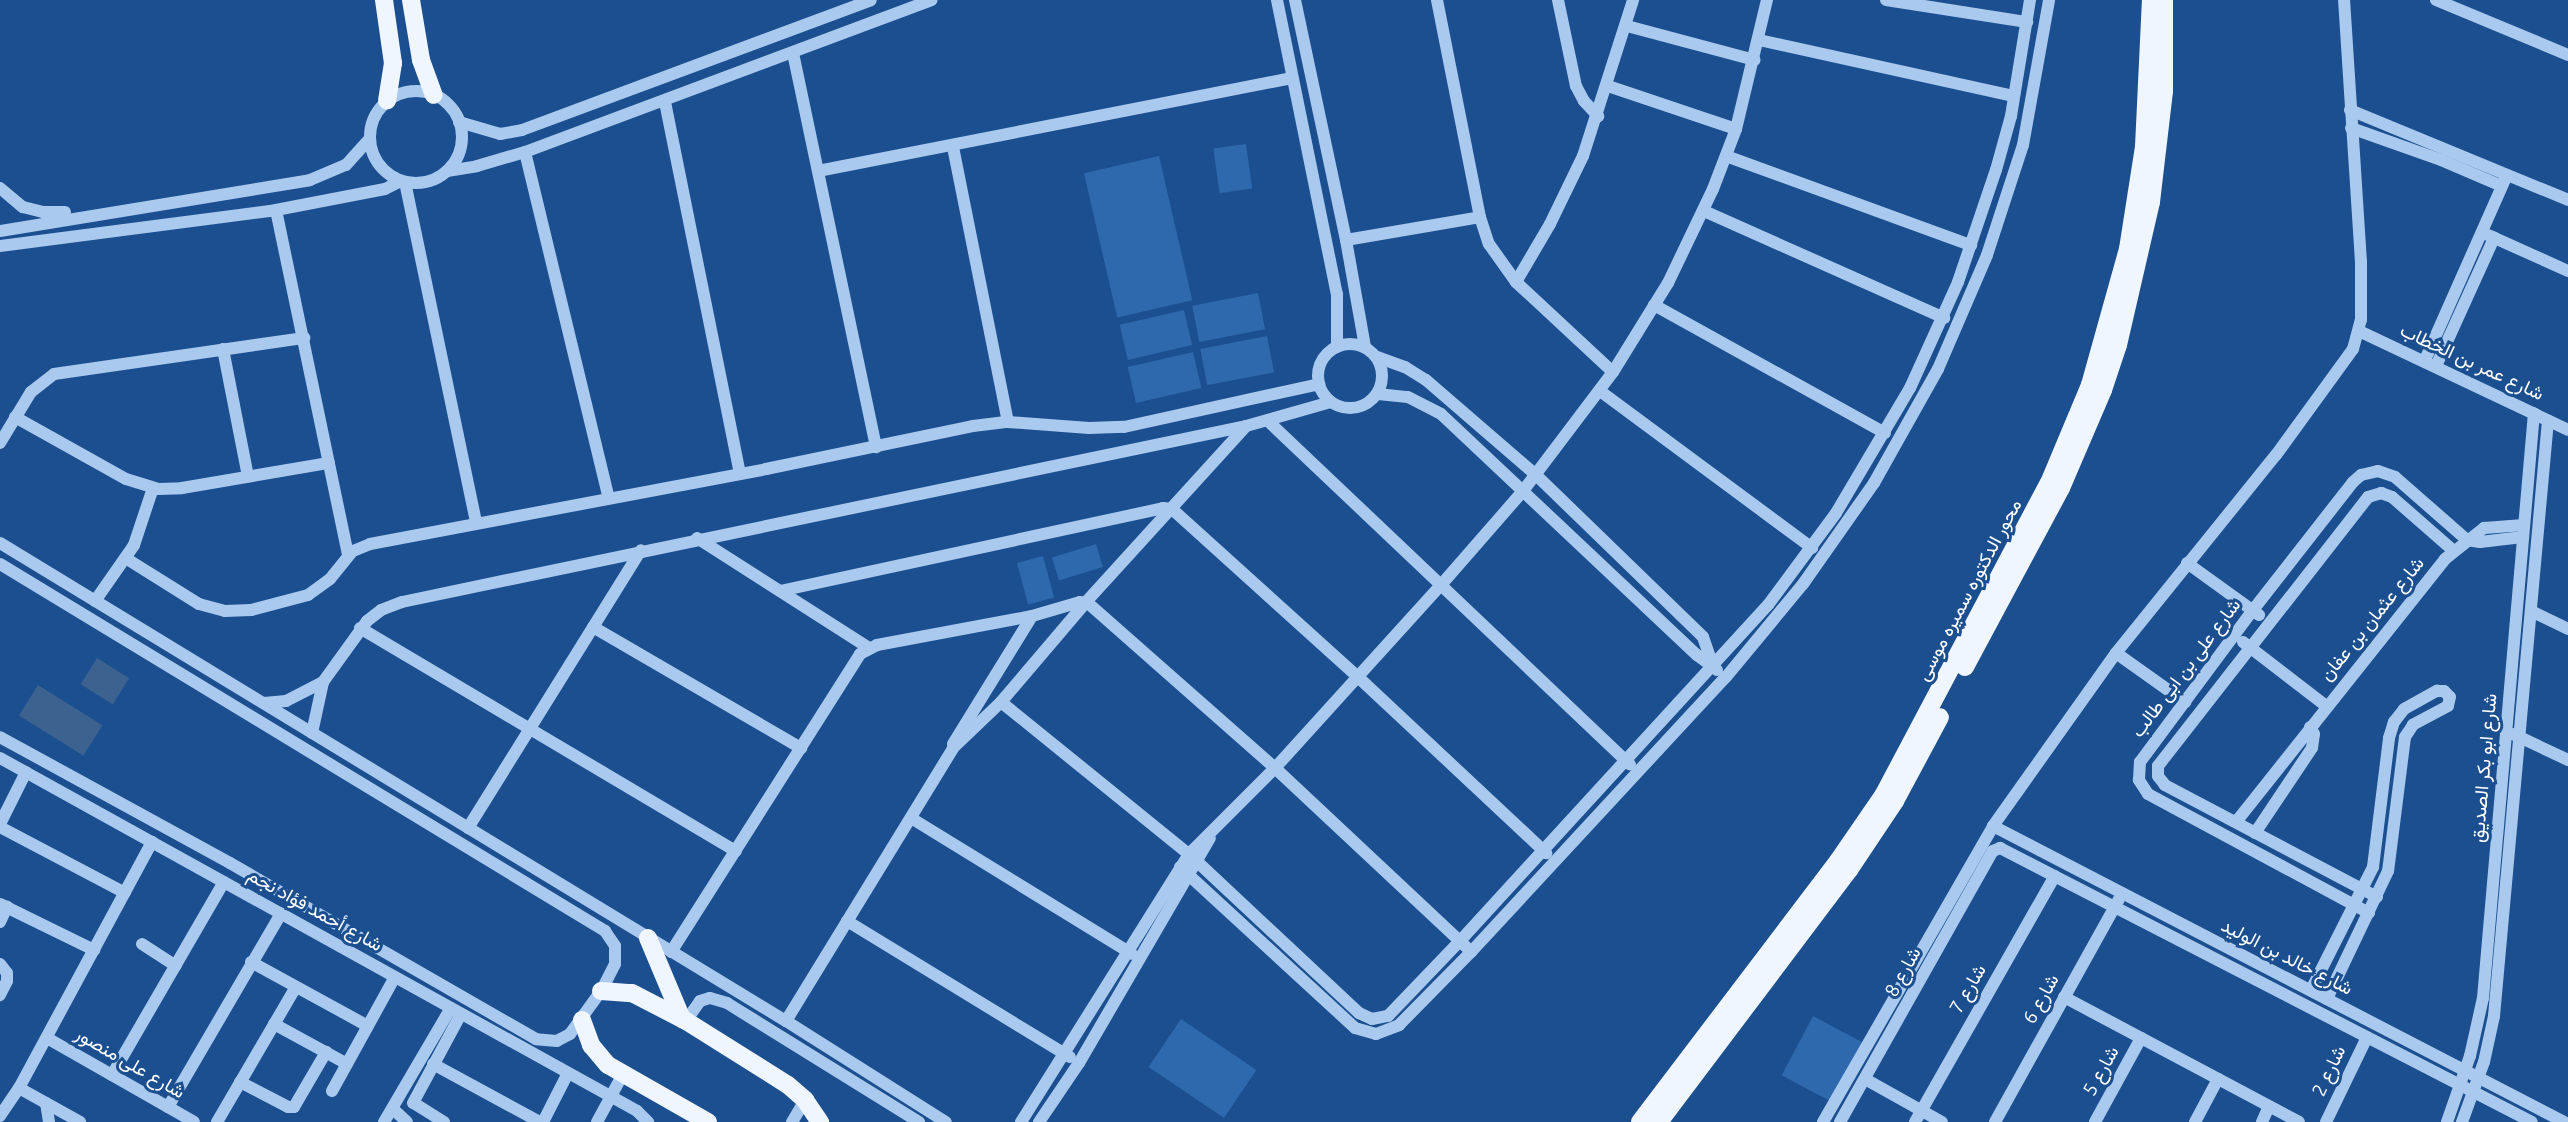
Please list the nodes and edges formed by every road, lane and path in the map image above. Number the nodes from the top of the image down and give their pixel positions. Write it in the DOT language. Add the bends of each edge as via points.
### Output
graph roads {
  1 [pos="384,0"];
  2 [pos="411,0"];
  3 [pos="871,0"];
  4 [pos="932,0"];
  5 [pos="1277,0"];
  6 [pos="1295,0"];
  7 [pos="1437,0"];
  8 [pos="1558,0"];
  9 [pos="1633,0"];
  10 [pos="1767,0"];
  11 [pos="1886,0"];
  12 [pos="2030,0"];
  13 [pos="2049,0"];
  14 [pos="2151,0"];
  15 [pos="2164,0"];
  16 [pos="2343,0"];
  17 [pos="2436,0"];
  18 [pos="2027,22"];
  19 [pos="1627,26"];
  20 [pos="1759,40"];
  21 [pos="793,53"];
  22 [pos="2568,55"];
  23 [pos="1755,60"];
  24 [pos="1292,78"];
  25 [pos="1608,86"];
  26 [pos="434,95"];
  27 [pos="2014,96"];
  28 [pos="387,101"];
  29 [pos="665,102"];
  30 [pos="2350,110"];
  31 [pos="1598,116"];
  32 [pos="459,122"];
  33 [pos="2351,128"];
  34 [pos="1736,129"];
  35 [pos="370,138"];
  36 [pos="953,147"];
  37 [pos="525,152"];
  38 [pos="2444,154"];
  39 [pos="1726,156"];
  40 [pos="1996,170"];
  41 [pos="447,171"];
  42 [pos="818,171"];
  43 [pos="2014,175"];
  44 [pos="2505,180"];
  45 [pos="403,182"];
  46 [pos="0,188"];
  47 [pos="2568,200"];
  48 [pos="275,210"];
  49 [pos="1704,211"];
  50 [pos="44,217"];
  51 [pos="1480,217"];
  52 [pos="0,231"];
  53 [pos="2488,235"];
  54 [pos="48,238"];
  55 [pos="1346,240"];
  56 [pos="1971,245"];
  57 [pos="0,246"];
  58 [pos="2568,271"];
  59 [pos="1516,282"];
  60 [pos="1654,305"];
  61 [pos="1944,318"];
  62 [pos="2359,331"];
  63 [pos="304,338"];
  64 [pos="1337,347"];
  65 [pos="1365,347"];
  66 [pos="223,349"];
  67 [pos="1377,357"];
  68 [pos="2431,363"];
  69 [pos="1613,372"];
  70 [pos="1319,384"];
  71 [pos="1600,391"];
  72 [pos="1378,394"];
  73 [pos="1331,402"];
  74 [pos="2534,413"];
  75 [pos="15,417"];
  76 [pos="2548,420"];
  77 [pos="1268,421"];
  78 [pos="1008,422"];
  79 [pos="1247,426"];
  80 [pos="2568,429"];
  81 [pos="1885,433"];
  82 [pos="0,443"];
  83 [pos="876,447"];
  84 [pos="329,463"];
  85 [pos="740,474"];
  86 [pos="1535,474"];
  87 [pos="248,477"];
  88 [pos="153,488"];
  89 [pos="1523,491"];
  90 [pos="609,498"];
  91 [pos="1172,509"];
  92 [pos="476,523"];
  93 [pos="2524,531"];
  94 [pos="697,538"];
  95 [pos="2467,540"];
  96 [pos="0,543"];
  97 [pos="1812,548"];
  98 [pos="640,550"];
  99 [pos="2454,551"];
  100 [pos="348,556"];
  101 [pos="127,559"];
  102 [pos="0,564"];
  103 [pos="2187,564"];
  104 [pos="1441,586"];
  105 [pos="779,591"];
  106 [pos="95,601"];
  107 [pos="1086,603"];
  108 [pos="1768,605"];
  109 [pos="2253,610"];
  110 [pos="2531,611"];
  111 [pos="1779,614"];
  112 [pos="1032,616"];
  113 [pos="2268,621"];
  114 [pos="593,627"];
  115 [pos="360,628"];
  116 [pos="2568,629"];
  117 [pos="2235,635"];
  118 [pos="2249,646"];
  119 [pos="869,648"];
  120 [pos="2116,653"];
  121 [pos="1713,666"];
  122 [pos="209,670"];
  123 [pos="1358,677"];
  124 [pos="1726,677"];
  125 [pos="323,682"];
  126 [pos="199,684"];
  127 [pos="247,693"];
  128 [pos="1001,702"];
  129 [pos="2185,702"];
  130 [pos="2416,702"];
  131 [pos="264,703"];
  132 [pos="2326,706"];
  133 [pos="238,708"];
  134 [pos="2423,718"];
  135 [pos="2310,727"];
  136 [pos="529,730"];
  137 [pos="2506,731"];
  138 [pos="312,733"];
  139 [pos="0,737"];
  140 [pos="2521,737"];
  141 [pos="801,748"];
  142 [pos="953,748"];
  143 [pos="0,758"];
  144 [pos="1626,761"];
  145 [pos="2568,761"];
  146 [pos="1275,768"];
  147 [pos="26,772"];
  148 [pos="1637,772"];
  149 [pos="911,818"];
  150 [pos="2236,822"];
  151 [pos="0,825"];
  152 [pos="1993,826"];
  153 [pos="468,828"];
  154 [pos="2255,833"];
  155 [pos="2270,840"];
  156 [pos="152,842"];
  157 [pos="2005,849"];
  158 [pos="1542,850"];
  159 [pos="736,851"];
  160 [pos="2262,855"];
  161 [pos="1193,858"];
  162 [pos="1554,861"];
  163 [pos="1185,871"];
  164 [pos="2056,876"];
  165 [pos="224,882"];
  166 [pos="2363,889"];
  167 [pos="125,893"];
  168 [pos="2122,894"];
  169 [pos="2377,897"];
  170 [pos="2355,905"];
  171 [pos="4,906"];
  172 [pos="2115,906"];
  173 [pos="281,914"];
  174 [pos="2369,914"];
  175 [pos="847,921"];
  176 [pos="0,922"];
  177 [pos="648,938"];
  178 [pos="1460,941"];
  179 [pos="142,944"];
  180 [pos="94,950"];
  181 [pos="671,952"];
  182 [pos="1471,952"];
  183 [pos="1133,955"];
  184 [pos="251,962"];
  185 [pos="0,964"];
  186 [pos="176,966"];
  187 [pos="395,977"];
  188 [pos="296,987"];
  189 [pos="2311,990"];
  190 [pos="601,991"];
  191 [pos="0,995"];
  192 [pos="2064,997"];
  193 [pos="2327,999"];
  194 [pos="456,1011"];
  195 [pos="582,1020"];
  196 [pos="684,1020"];
  197 [pos="786,1021"];
  198 [pos="274,1024"];
  199 [pos="368,1026"];
  200 [pos="2367,1037"];
  201 [pos="47,1038"];
  202 [pos="2141,1038"];
  203 [pos="326,1052"];
  204 [pos="1065,1054"];
  205 [pos="1079,1063"];
  206 [pos="347,1064"];
  207 [pos="433,1064"];
  208 [pos="2466,1070"];
  209 [pos="568,1073"];
  210 [pos="623,1074"];
  211 [pos="112,1075"];
  212 [pos="2479,1077"];
  213 [pos="1865,1079"];
  214 [pos="2218,1079"];
  215 [pos="240,1082"];
  216 [pos="2461,1086"];
  217 [pos="19,1088"];
  218 [pos="332,1091"];
  219 [pos="2473,1092"];
  220 [pos="611,1097"];
  221 [pos="805,1100"];
  222 [pos="46,1103"];
  223 [pos="2269,1106"];
  224 [pos="168,1107"];
  225 [pos="393,1109"];
  226 [pos="2,1114"];
  227 [pos="1918,1116"];
  228 [pos="49,1122"];
  229 [pos="80,1122"];
  230 [pos="194,1122"];
  231 [pos="217,1122"];
  232 [pos="384,1122"];
  233 [pos="407,1122"];
  234 [pos="444,1122"];
  235 [pos="542,1122"];
  236 [pos="597,1122"];
  237 [pos="648,1122"];
  238 [pos="708,1122"];
  239 [pos="792,1122"];
  240 [pos="820,1122"];
  241 [pos="919,1122"];
  242 [pos="946,1122"];
  243 [pos="1021,1122"];
  244 [pos="1038,1122"];
  245 [pos="1640,1122"];
  246 [pos="1659,1122"];
  247 [pos="1823,1122"];
  248 [pos="1840,1122"];
  249 [pos="1942,1122"];
  250 [pos="1995,1122"];
  251 [pos="2095,1122"];
  252 [pos="2194,1122"];
  253 [pos="2262,1122"];
  254 [pos="2300,1122"];
  255 [pos="2326,1122"];
  256 [pos="2447,1122"];
  257 [pos="2462,1122"];
  258 [pos="2532,1122"];
  259 [pos="2564,1122"];
  1 -- 28 [label="main road" via="393,63"];
  2 -- 26 [label="main road" via="421,60"];
  3 -- 32 [label="street" via="522,130 500,134"];
  4 -- 21 [label="street"];
  5 -- 24 [label="street"];
  6 -- 55 [label="street"];
  7 -- 51 [label="street"];
  8 -- 31 [label="street" via="1576,86"];
  9 -- 19 [label="street"];
  10 -- 20 [label="street"];
  11 -- 18 [label="street"];
  12 -- 18 [label="street"];
  13 -- 43 [label="street" via="2039,70"];
  14 -- 245 [label="main road, محور الدكتوره سميره موسى" via="2144,147 2128,249 2090,385 2049,482 1884,794"];
  15 -- 246 [label="main road, محور الدكتوره سميره موسى" via="2164,91 2144,241 2118,345 2084,438 1895,801 1849,870"];
  16 -- 30 [label="street"];
  17 -- 22 [label="street"];
  18 -- 27 [label="street"];
  19 -- 23 [label="street"];
  19 -- 25 [label="street"];
  20 -- 23 [label="street"];
  20 -- 27 [label="street"];
  21 -- 29 [label="street"];
  21 -- 42 [label="street"];
  23 -- 34 [label="street"];
  24 -- 36 [label="street"];
  24 -- 64 [label="street" via="1337,294"];
  25 -- 31 [label="street"];
  25 -- 34 [label="street"];
  26 -- 28 [label="street" via="410,92"];
  26 -- 32 [label="street"];
  27 -- 40 [label="street"];
  28 -- 35 [label="street" via="377,111"];
  29 -- 37 [label="street"];
  29 -- 85 [label="street"];
  30 -- 33 [label="street"];
  30 -- 38 [label="street"];
  31 -- 59 [label="street" via="1574,177"];
  32 -- 41 [label="street" via="460,148"];
  33 -- 38 [label="street"];
  33 -- 62 [label="street" via="2361,262"];
  34 -- 39 [label="street"];
  35 -- 45 [label="street" via="376,160 391,177"];
  35 -- 50 [label="street" via="355,159 321,177 83,215"];
  36 -- 42 [label="street"];
  36 -- 78 [label="street"];
  37 -- 41 [label="street"];
  37 -- 90 [label="street"];
  38 -- 44 [label="street"];
  39 -- 49 [label="street"];
  39 -- 56 [label="street"];
  40 -- 43 [label="street"];
  40 -- 56 [label="street"];
  41 -- 45 [label="street" via="427,182"];
  42 -- 83 [label="street"];
  43 -- 111 [label="street" via="1972,293 1920,405 1854,512"];
  44 -- 47 [label="street"];
  44 -- 53 [label="street"];
  45 -- 48 [label="street"];
  45 -- 92 [label="street"];
  46 -- 50 [label="street" via="13,201"];
  48 -- 54 [label="street"];
  48 -- 63 [label="street"];
  49 -- 60 [label="street"];
  49 -- 61 [label="street"];
  50 -- 52 [label="street"];
  50 -- 54 [label="street"];
  51 -- 55 [label="street"];
  51 -- 59 [label="street" via="1494,254"];
  53 -- 58 [label="street"];
  53 -- 68 [label="street"];
  54 -- 57 [label="street"];
  55 -- 65 [label="street"];
  56 -- 61 [label="street"];
  59 -- 69 [label="street"];
  60 -- 69 [label="street"];
  60 -- 81 [label="street"];
  61 -- 81 [label="street"];
  62 -- 68 [label="street, شارع عمر بن الخطاب"];
  62 -- 103 [label="street" via="2336,374"];
  63 -- 66 [label="street"];
  63 -- 84 [label="street"];
  64 -- 65 [label="street"];
  64 -- 70 [label="street" via="1321,363"];
  65 -- 67 [label="street"];
  66 -- 75 [label="street" via="54,374 37,385"];
  66 -- 87 [label="street"];
  67 -- 72 [label="street" via="1382,371"];
  67 -- 86 [label="street" via="1426,380"];
  68 -- 74 [label="street, شارع عمر بن الخطاب"];
  69 -- 71 [label="street"];
  70 -- 73 [label="street"];
  70 -- 78 [label="street" via="1124,426"];
  71 -- 86 [label="street"];
  71 -- 97 [label="street"];
  72 -- 73 [label="street" via="1360,407 1345,408"];
  72 -- 89 [label="street" via="1408,397 1431,407"];
  73 -- 77 [label="street"];
  74 -- 76 [label="street, شارع عمر بن الخطاب"];
  74 -- 93 [label="street, شارع ابو بكر الصديق"];
  75 -- 82 [label="street"];
  75 -- 88 [label="street" via="125,479"];
  76 -- 80 [label="street, شارع عمر بن الخطاب"];
  76 -- 110 [label="street, شارع ابو بكر الصديق"];
  77 -- 79 [label="street"];
  77 -- 104 [label="street"];
  78 -- 83 [label="street"];
  79 -- 91 [label="street"];
  79 -- 94 [label="street"];
  81 -- 97 [label="street"];
  83 -- 85 [label="street"];
  84 -- 87 [label="street"];
  84 -- 100 [label="street"];
  85 -- 90 [label="street"];
  86 -- 89 [label="street"];
  86 -- 121 [label="street" via="1703,637"];
  87 -- 88 [label="street"];
  88 -- 101 [label="street"];
  89 -- 104 [label="street"];
  89 -- 121 [label="street"];
  90 -- 92 [label="street"];
  91 -- 105 [label="street"];
  91 -- 107 [label="street"];
  91 -- 123 [label="street"];
  92 -- 100 [label="street" via="364,545"];
  93 -- 95 [label="street, شارع عثمان بن عفان" via="2486,527"];
  93 -- 137 [label="street, شارع ابو بكر الصديق"];
  94 -- 98 [label="street"];
  94 -- 105 [label="street"];
  95 -- 99 [label="street, شارع عثمان بن عفان"];
  95 -- 109 [label="street, شارع على بن ابى طالب" via="2406,484 2386,473 2369,472 2353,482"];
  96 -- 106 [label="street"];
  97 -- 108 [label="street"];
  98 -- 114 [label="street"];
  98 -- 115 [label="street" via="402,602 381,610"];
  99 -- 113 [label="street, شارع على بن ابى طالب" via="2392,497 2372,495"];
  99 -- 132 [label="street, شارع عثمان بن عفان"];
  100 -- 101 [label="street" via="330,579 308,595 233,612 199,604"];
  101 -- 106 [label="street"];
  102 -- 126 [label="street, شارع أحمد فؤاد نجم"];
  103 -- 109 [label="street"];
  103 -- 120 [label="street"];
  104 -- 123 [label="street"];
  104 -- 144 [label="street"];
  105 -- 119 [label="street"];
  106 -- 122 [label="street"];
  107 -- 112 [label="street"];
  107 -- 128 [label="street"];
  107 -- 146 [label="street"];
  108 -- 111 [label="street"];
  108 -- 121 [label="street"];
  109 -- 113 [label="street"];
  109 -- 117 [label="street, شارع على بن ابى طالب"];
  110 -- 116 [label="street"];
  110 -- 140 [label="street, شارع ابو بكر الصديق"];
  111 -- 124 [label="street"];
  112 -- 119 [label="street"];
  112 -- 142 [label="street"];
  113 -- 118 [label="street, شارع على بن ابى طالب"];
  114 -- 136 [label="street"];
  114 -- 141 [label="street"];
  115 -- 125 [label="street"];
  115 -- 136 [label="street"];
  117 -- 118 [label="street"];
  117 -- 129 [label="street, شارع على بن ابى طالب"];
  118 -- 132 [label="street"];
  118 -- 150 [label="street, شارع على بن ابى طالب" via="2157,771 2165,785"];
  119 -- 141 [label="street" via="856,659"];
  120 -- 129 [label="street"];
  120 -- 152 [label="street"];
  121 -- 124 [label="street"];
  121 -- 144 [label="street"];
  122 -- 126 [label="street" via="207,679"];
  122 -- 127 [label="street"];
  123 -- 146 [label="street"];
  123 -- 158 [label="street"];
  124 -- 148 [label="street"];
  125 -- 131 [label="street" via="286,701"];
  125 -- 138 [label="street"];
  126 -- 133 [label="street, شارع أحمد فؤاد نجم"];
  127 -- 131 [label="street"];
  127 -- 133 [label="street" via="239,698"];
  128 -- 142 [label="street"];
  128 -- 161 [label="street"];
  129 -- 160 [label="street, شارع على بن ابى طالب" via="2140,762 2142,788"];
  130 -- 134 [label="street"];
  130 -- 134 [label="street" via="2440,690 2449,695 2448,706"];
  130 -- 166 [label="street" via="2404,709 2391,730 2376,852"];
  131 -- 138 [label="street"];
  132 -- 135 [label="street, شارع عثمان بن عفان"];
  133 -- 190 [label="street, شارع أحمد فؤاد نجم" via="605,931 617,958"];
  134 -- 169 [label="street" via="2404,742 2391,856"];
  135 -- 150 [label="street, شارع عثمان بن عفان"];
  135 -- 154 [label="street, شارع عثمان بن عفان" via="2312,748"];
  136 -- 153 [label="street"];
  136 -- 159 [label="street"];
  137 -- 140 [label="street"];
  137 -- 208 [label="street, شارع ابو بكر الصديق" via="2483,998"];
  138 -- 153 [label="street"];
  139 -- 195 [label="street, شارع أحمد فؤاد نجم" via="536,1039 564,1038"];
  140 -- 145 [label="street"];
  140 -- 212 [label="street, شارع ابو بكر الصديق" via="2494,1016"];
  141 -- 159 [label="street"];
  142 -- 149 [label="street"];
  143 -- 147 [label="street, شارع أحمد فؤاد نجم"];
  144 -- 148 [label="street"];
  144 -- 158 [label="street"];
  146 -- 161 [label="street"];
  146 -- 178 [label="street"];
  147 -- 151 [label="street"];
  147 -- 156 [label="street, شارع أحمد فؤاد نجم"];
  148 -- 162 [label="street"];
  149 -- 175 [label="street"];
  149 -- 183 [label="street"];
  150 -- 154 [label="street, شارع على بن ابى طالب"];
  151 -- 167 [label="street"];
  152 -- 168 [label="street, شارع خالد بن الوليد"];
  152 -- 247 [label="street"];
  153 -- 177 [label="street"];
  154 -- 155 [label="street, شارع على بن ابى طالب"];
  155 -- 160 [label="street"];
  155 -- 166 [label="street, شارع على بن ابى طالب"];
  156 -- 165 [label="street, شارع أحمد فؤاد نجم"];
  156 -- 167 [label="street"];
  157 -- 164 [label="street, شارع خالد بن الوليد"];
  157 -- 213 [label="street, شارع 8" via="1993,851"];
  158 -- 162 [label="street"];
  158 -- 178 [label="street"];
  159 -- 181 [label="street"];
  160 -- 170 [label="street, شارع على بن ابى طالب"];
  161 -- 163 [label="street"];
  161 -- 178 [label="street" via="1367,1018 1392,1013"];
  162 -- 182 [label="street"];
  163 -- 182 [label="street" via="1350,1024 1368,1033 1388,1032 1399,1025"];
  163 -- 183 [label="street"];
  164 -- 172 [label="street, شارع خالد بن الوليد"];
  164 -- 227 [label="street, شارع 7"];
  165 -- 173 [label="street, شارع أحمد فؤاد نجم"];
  165 -- 186 [label="street"];
  166 -- 169 [label="street, شارع على بن ابى طالب"];
  166 -- 170 [label="street"];
  167 -- 180 [label="street"];
  168 -- 172 [label="street, شارع 6"];
  168 -- 189 [label="street, شارع خالد بن الوليد"];
  169 -- 174 [label="street"];
  170 -- 174 [label="street, شارع على بن ابى طالب"];
  170 -- 189 [label="street"];
  171 -- 176 [label="street"];
  171 -- 180 [label="street"];
  172 -- 192 [label="street, شارع 6"];
  172 -- 200 [label="street, شارع خالد بن الوليد"];
  173 -- 184 [label="street"];
  173 -- 187 [label="street, شارع أحمد فؤاد نجم"];
  174 -- 193 [label="street"];
  175 -- 197 [label="street"];
  175 -- 204 [label="street"];
  177 -- 181 [label="street"];
  177 -- 196 [label="main road"];
  178 -- 182 [label="street"];
  179 -- 186 [label="street"];
  180 -- 201 [label="street"];
  181 -- 197 [label="street"];
  183 -- 204 [label="street"];
  183 -- 205 [label="street"];
  184 -- 188 [label="street"];
  184 -- 224 [label="street"];
  185 -- 191 [label="street" via="7,981"];
  186 -- 211 [label="street"];
  187 -- 194 [label="street, شارع أحمد فؤاد نجم"];
  187 -- 199 [label="street"];
  188 -- 198 [label="street"];
  188 -- 199 [label="street"];
  189 -- 193 [label="street, شارع خالد بن الوليد"];
  190 -- 195 [label="street, شارع أحمد فؤاد نجم"];
  190 -- 196 [label="main road" via="632,993"];
  192 -- 202 [label="street"];
  192 -- 250 [label="street, شارع 6"];
  193 -- 208 [label="street, شارع خالد بن الوليد"];
  194 -- 207 [label="street"];
  194 -- 209 [label="street, شارع أحمد فؤاد نجم"];
  194 -- 225 [label="street"];
  195 -- 210 [label="main road" via="596,1052"];
  196 -- 221 [label="main road"];
  196 -- 241 [label="street" via="700,1001 710,998 727,1003"];
  197 -- 242 [label="street"];
  198 -- 203 [label="street"];
  198 -- 215 [label="street"];
  199 -- 206 [label="street"];
  200 -- 216 [label="street, شارع خالد بن الوليد"];
  200 -- 255 [label="street, شارع 2"];
  201 -- 211 [label="street, شارع على منصور"];
  201 -- 217 [label="street"];
  202 -- 214 [label="street"];
  202 -- 251 [label="street, شارع 5"];
  203 -- 206 [label="street"];
  203 -- 215 [label="street" via="294,1107"];
  204 -- 205 [label="street"];
  204 -- 243 [label="street"];
  205 -- 244 [label="street"];
  206 -- 218 [label="street"];
  207 -- 234 [label="street" via="413,1103"];
  207 -- 235 [label="street"];
  208 -- 212 [label="street, شارع خالد بن الوليد"];
  208 -- 216 [label="street, شارع ابو بكر الصديق"];
  209 -- 220 [label="street, شارع أحمد فؤاد نجم"];
  209 -- 235 [label="street"];
  210 -- 220 [label="street"];
  210 -- 238 [label="main road"];
  211 -- 224 [label="street, شارع على منصور"];
  212 -- 219 [label="street, شارع ابو بكر الصديق"];
  212 -- 259 [label="street, شارع خالد بن الوليد"];
  213 -- 227 [label="street"];
  213 -- 248 [label="street, شارع 8"];
  214 -- 223 [label="street"];
  214 -- 252 [label="street"];
  215 -- 231 [label="street"];
  216 -- 219 [label="street, شارع خالد بن الوليد"];
  216 -- 256 [label="street, شارع ابو بكر الصديق"];
  217 -- 222 [label="street"];
  217 -- 226 [label="street"];
  219 -- 257 [label="street, شارع ابو بكر الصديق"];
  219 -- 258 [label="street, شارع خالد بن الوليد"];
  220 -- 236 [label="street"];
  220 -- 237 [label="street, شارع أحمد فؤاد نجم"];
  221 -- 239 [label="street"];
  221 -- 240 [label="main road"];
  222 -- 228 [label="street"];
  222 -- 229 [label="street"];
  223 -- 253 [label="street"];
  223 -- 254 [label="street"];
  224 -- 230 [label="street, شارع على منصور"];
  225 -- 232 [label="street"];
  225 -- 233 [label="street"];
  227 -- 249 [label="street"];
}
